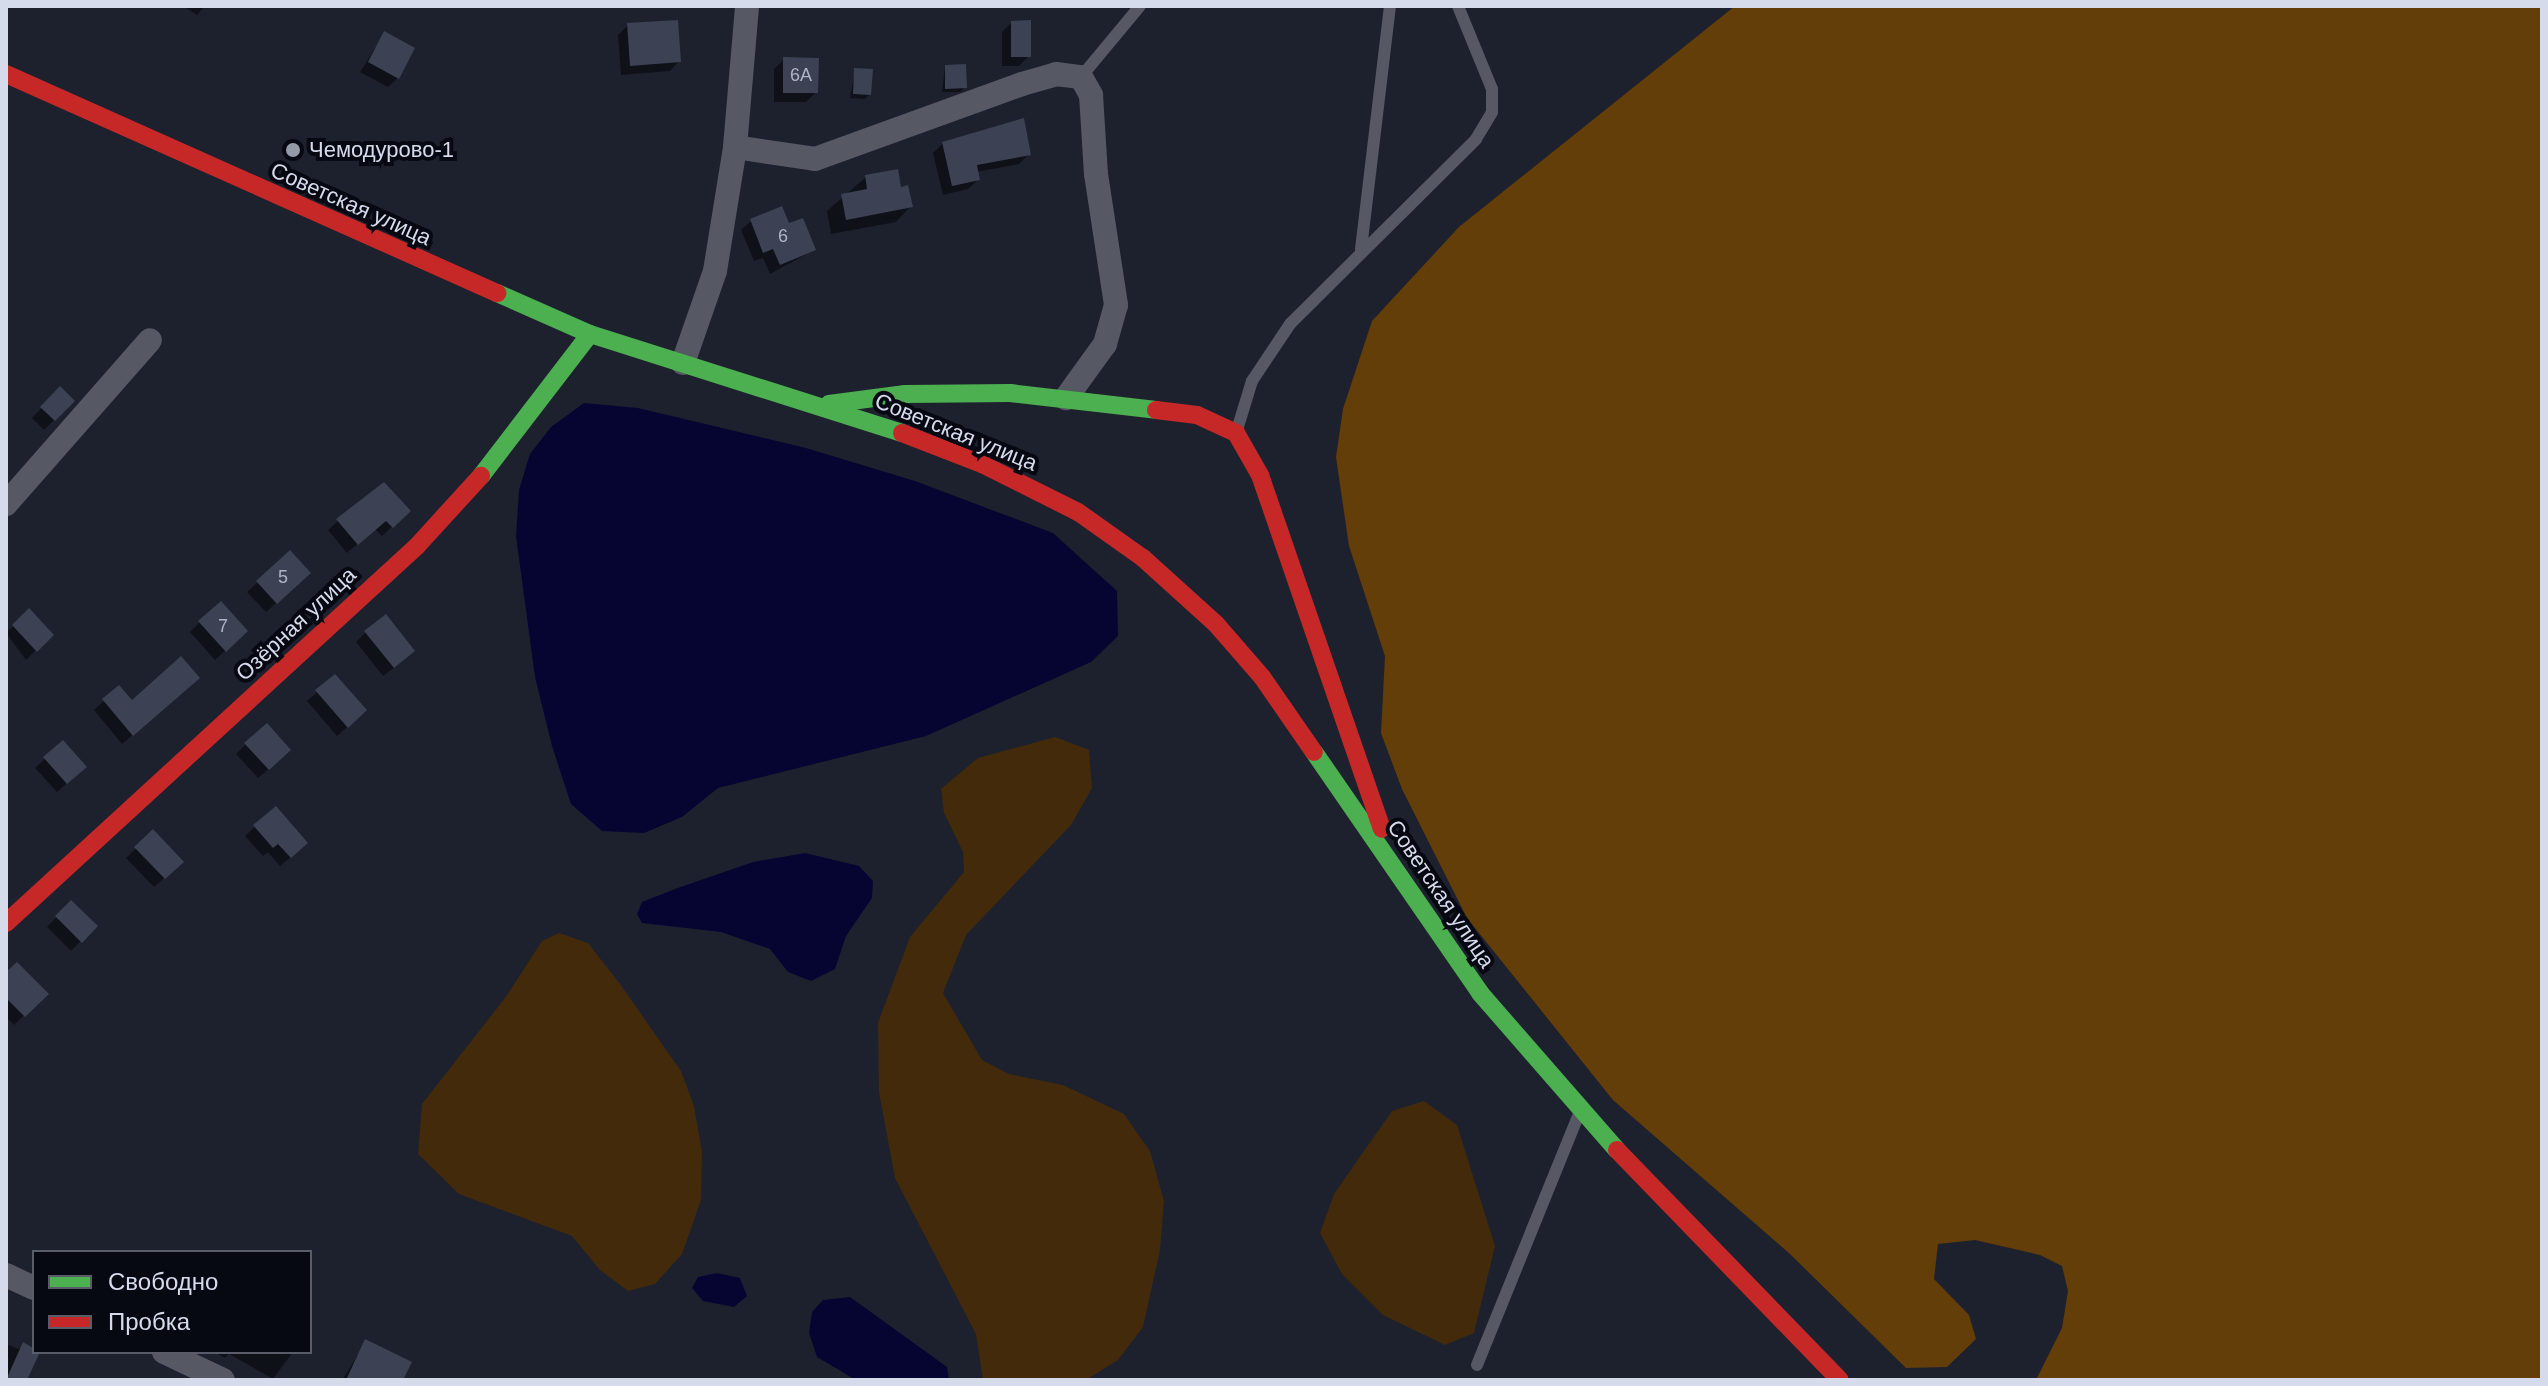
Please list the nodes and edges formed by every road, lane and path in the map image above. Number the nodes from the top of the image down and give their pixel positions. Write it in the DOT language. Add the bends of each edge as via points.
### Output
graph roads {
  1 [pos="747,6"];
  2 [pos="1140,6"];
  3 [pos="1390,6"];
  4 [pos="1458,6"];
  5 [pos="6,74"];
  6 [pos="1081,77"];
  7 [pos="735,147"];
  8 [pos="1361,250"];
  9 [pos="590,334"];
  10 [pos="150,340"];
  11 [pos="683,363"];
  12 [pos="1066,398"];
  13 [pos="817,405"];
  14 [pos="1236,433"];
  15 [pos="6,504"];
  16 [pos="1398,875"];
  17 [pos="6,923"];
  18 [pos="1580,1112"];
  19 [pos="6,1275"];
  20 [pos="32,1287"];
  21 [pos="168,1354"];
  22 [pos="1477,1365"];
  23 [pos="223,1380"];
  24 [pos="1840,1380"];
  1 -- 7 [label="street"];
  2 -- 6 [label="lane"];
  3 -- 8 [label="lane"];
  4 -- 8 [label="lane" via="1492,89 1492,112 1476,139"];
  5 -- 9 [label="street, Советская улица"];
  6 -- 7 [label="street" via="1056,74 1022,84 815,159"];
  6 -- 12 [label="street" via="1091,95 1096,174 1116,305 1105,344"];
  7 -- 11 [label="street" via="715,271"];
  8 -- 14 [label="lane" via="1290,324 1252,381"];
  9 -- 11 [label="street, Советская улица"];
  9 -- 17 [label="street, Озёрная улица" via="466,496 417,546"];
  10 -- 15 [label="street"];
  11 -- 13 [label="street, Советская улица"];
  12 -- 13 [label="street" via="905,394"];
  12 -- 14 [label="street" via="1197,415"];
  13 -- 16 [label="street, Советская улица" via="982,464 1078,512 1143,558 1216,624 1262,677"];
  14 -- 16 [label="street" via="1260,475"];
  16 -- 18 [label="street, Советская улица" via="1480,993"];
  18 -- 22 [label="lane"];
  18 -- 24 [label="street, Советская улица"];
  19 -- 20 [label="street"];
  21 -- 23 [label="street"];
}
